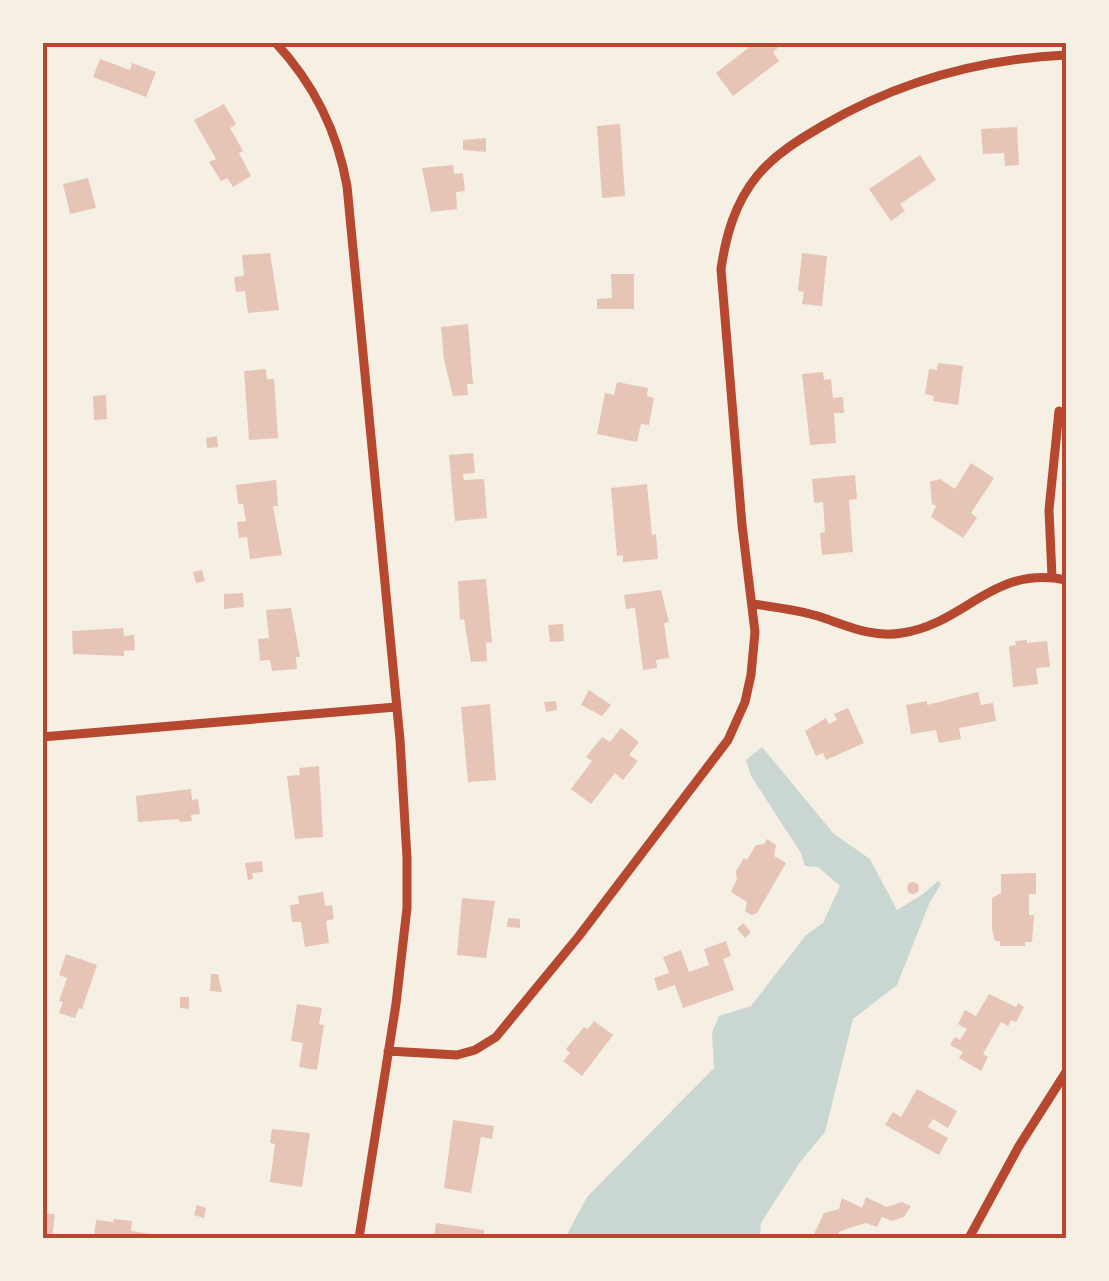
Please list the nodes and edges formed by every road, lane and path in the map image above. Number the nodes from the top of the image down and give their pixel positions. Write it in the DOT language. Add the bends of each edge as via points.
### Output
graph roads {
  1 [pos="274,42"];
  2 [pos="1066,55"];
  3 [pos="1059,411"];
  4 [pos="1052,577"];
  5 [pos="1066,580"];
  6 [pos="752,604"];
  7 [pos="396,707"];
  8 [pos="42,737"];
  9 [pos="388,1051"];
  10 [pos="1066,1072"];
  11 [pos="360,1238"];
  12 [pos="969,1238"];
  1 -- 7 [label="street" via="317,97 340,150 357,265"];
  2 -- 6 [label="street" via="974,65 852,108 771,162 738,204 725,245 722,308"];
  3 -- 4 [label="street"];
  4 -- 5 [label="street"];
  4 -- 6 [label="street" via="1005,583 935,624 899,634 854,630"];
  6 -- 9 [label="street" via="751,675 728,740 512,1020 496,1037 457,1055"];
  7 -- 8 [label="street"];
  7 -- 9 [label="street" via="407,908"];
  9 -- 11 [label="street"];
  10 -- 12 [label="street"];
}
